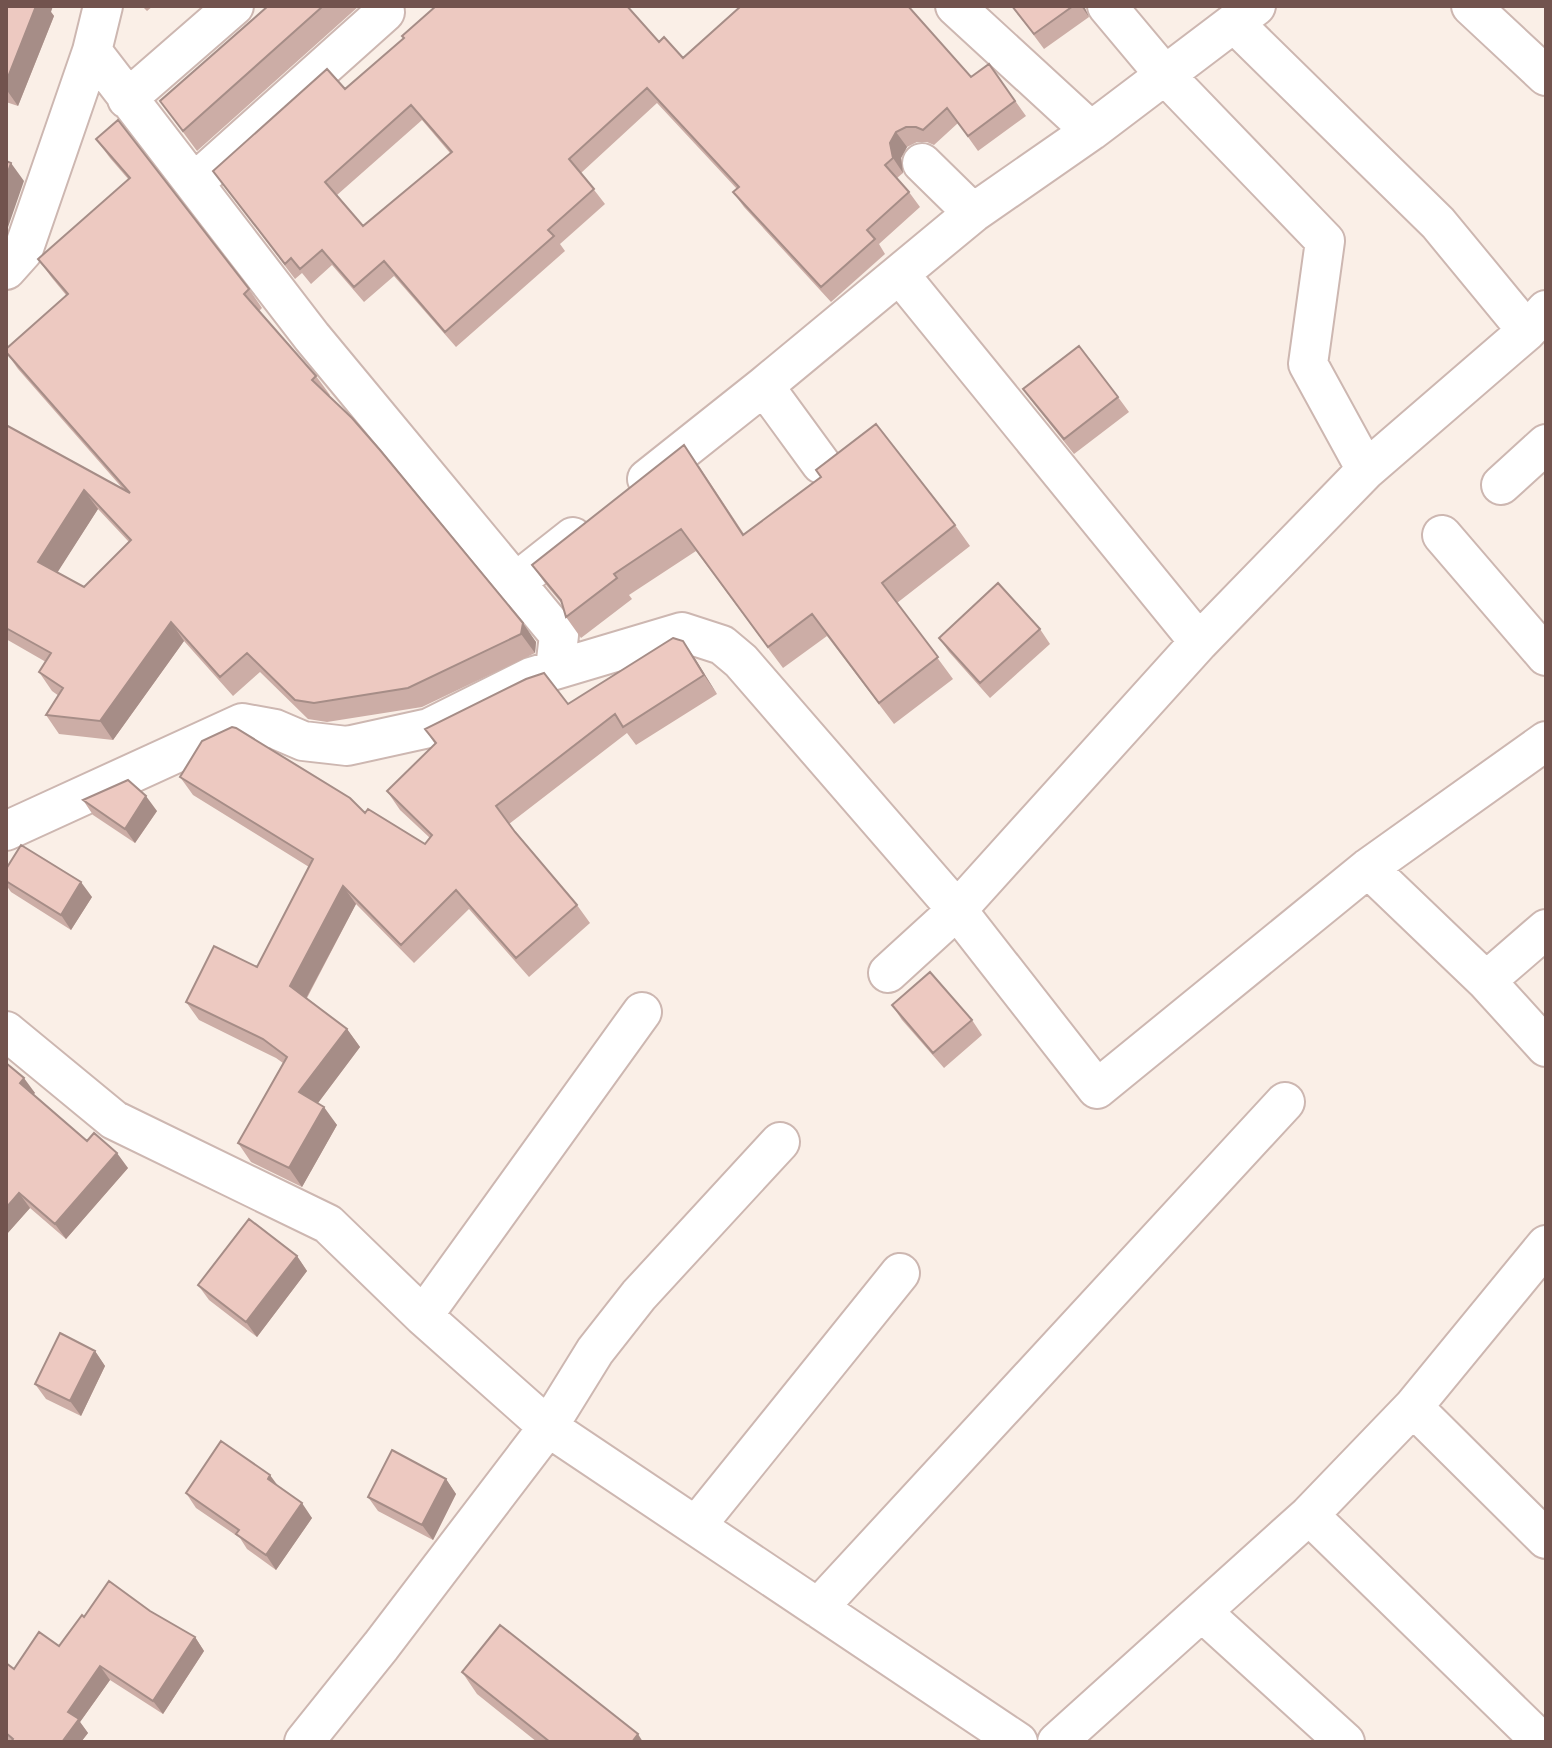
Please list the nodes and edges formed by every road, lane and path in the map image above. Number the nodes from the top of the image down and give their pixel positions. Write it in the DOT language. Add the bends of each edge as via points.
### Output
graph roads {
  1 [pos="103,6"];
  2 [pos="234,6"];
  3 [pos="955,6"];
  4 [pos="1107,6"];
  5 [pos="1471,6"];
  6 [pos="385,12"];
  7 [pos="1246,15"];
  8 [pos="92,51"];
  9 [pos="1164,74"];
  10 [pos="1546,76"];
  11 [pos="127,99"];
  12 [pos="1091,131"];
  13 [pos="922,163"];
  14 [pos="194,183"];
  15 [pos="973,213"];
  16 [pos="6,269"];
  17 [pos="900,275"];
  18 [pos="1536,320"];
  19 [pos="764,386"];
  20 [pos="1546,444"];
  21 [pos="821,464"];
  22 [pos="1366,470"];
  23 [pos="1501,485"];
  24 [pos="1442,535"];
  25 [pos="516,582"];
  26 [pos="1199,642"];
  27 [pos="1546,656"];
  28 [pos="555,669"];
  29 [pos="1546,741"];
  30 [pos="6,831"];
  31 [pos="1368,868"];
  32 [pos="957,910"];
  33 [pos="1546,929"];
  34 [pos="888,973"];
  35 [pos="1486,981"];
  36 [pos="642,1012"];
  37 [pos="6,1031"];
  38 [pos="1546,1047"];
  39 [pos="1285,1102"];
  40 [pos="780,1142"];
  41 [pos="1546,1245"];
  42 [pos="900,1273"];
  43 [pos="423,1316"];
  44 [pos="1413,1407"];
  45 [pos="548,1427"];
  46 [pos="1309,1515"];
  47 [pos="696,1526"];
  48 [pos="1546,1539"];
  49 [pos="818,1608"];
  50 [pos="1202,1612"];
  51 [pos="304,1742"];
  52 [pos="1018,1742"];
  53 [pos="1057,1742"];
  54 [pos="1345,1742"];
  55 [pos="1542,1742"];
  1 -- 8 [label="street"];
  2 -- 11 [label="street"];
  3 -- 12 [label="street"];
  4 -- 9 [label="street"];
  5 -- 10 [label="street"];
  6 -- 14 [label="street"];
  7 -- 9 [label="street"];
  7 -- 18 [label="street" via="1438,223"];
  8 -- 11 [label="street"];
  8 -- 16 [label="street" via="23,251"];
  9 -- 12 [label="street"];
  9 -- 22 [label="street" via="1325,241 1308,364"];
  11 -- 14 [label="street"];
  12 -- 15 [label="street"];
  13 -- 15 [label="street"];
  14 -- 25 [label="street" via="312,337"];
  15 -- 17 [label="street"];
  17 -- 19 [label="street"];
  17 -- 26 [label="street"];
  18 -- 22 [label="street"];
  19 -- 21 [label="street"];
  19 -- 25 [label="street"];
  20 -- 23 [label="street"];
  22 -- 26 [label="street"];
  24 -- 27 [label="street"];
  25 -- 28 [label="street" via="559,635"];
  26 -- 32 [label="street"];
  28 -- 30 [label="street" via="429,728 347,746 303,741 242,723"];
  28 -- 32 [label="street" via="682,632 722,645"];
  29 -- 31 [label="street"];
  31 -- 32 [label="street" via="1097,1089"];
  31 -- 35 [label="street"];
  32 -- 34 [label="street"];
  33 -- 35 [label="street"];
  35 -- 38 [label="street"];
  36 -- 43 [label="street"];
  37 -- 43 [label="street" via="114,1120 328,1224"];
  39 -- 49 [label="street"];
  40 -- 45 [label="street" via="639,1295 595,1351"];
  41 -- 44 [label="street"];
  42 -- 47 [label="street"];
  43 -- 45 [label="street"];
  44 -- 46 [label="street"];
  44 -- 48 [label="street"];
  45 -- 47 [label="street"];
  45 -- 51 [label="street"];
  46 -- 50 [label="street"];
  46 -- 55 [label="street"];
  47 -- 49 [label="street"];
  49 -- 52 [label="street"];
  50 -- 53 [label="street"];
  50 -- 54 [label="street"];
}
